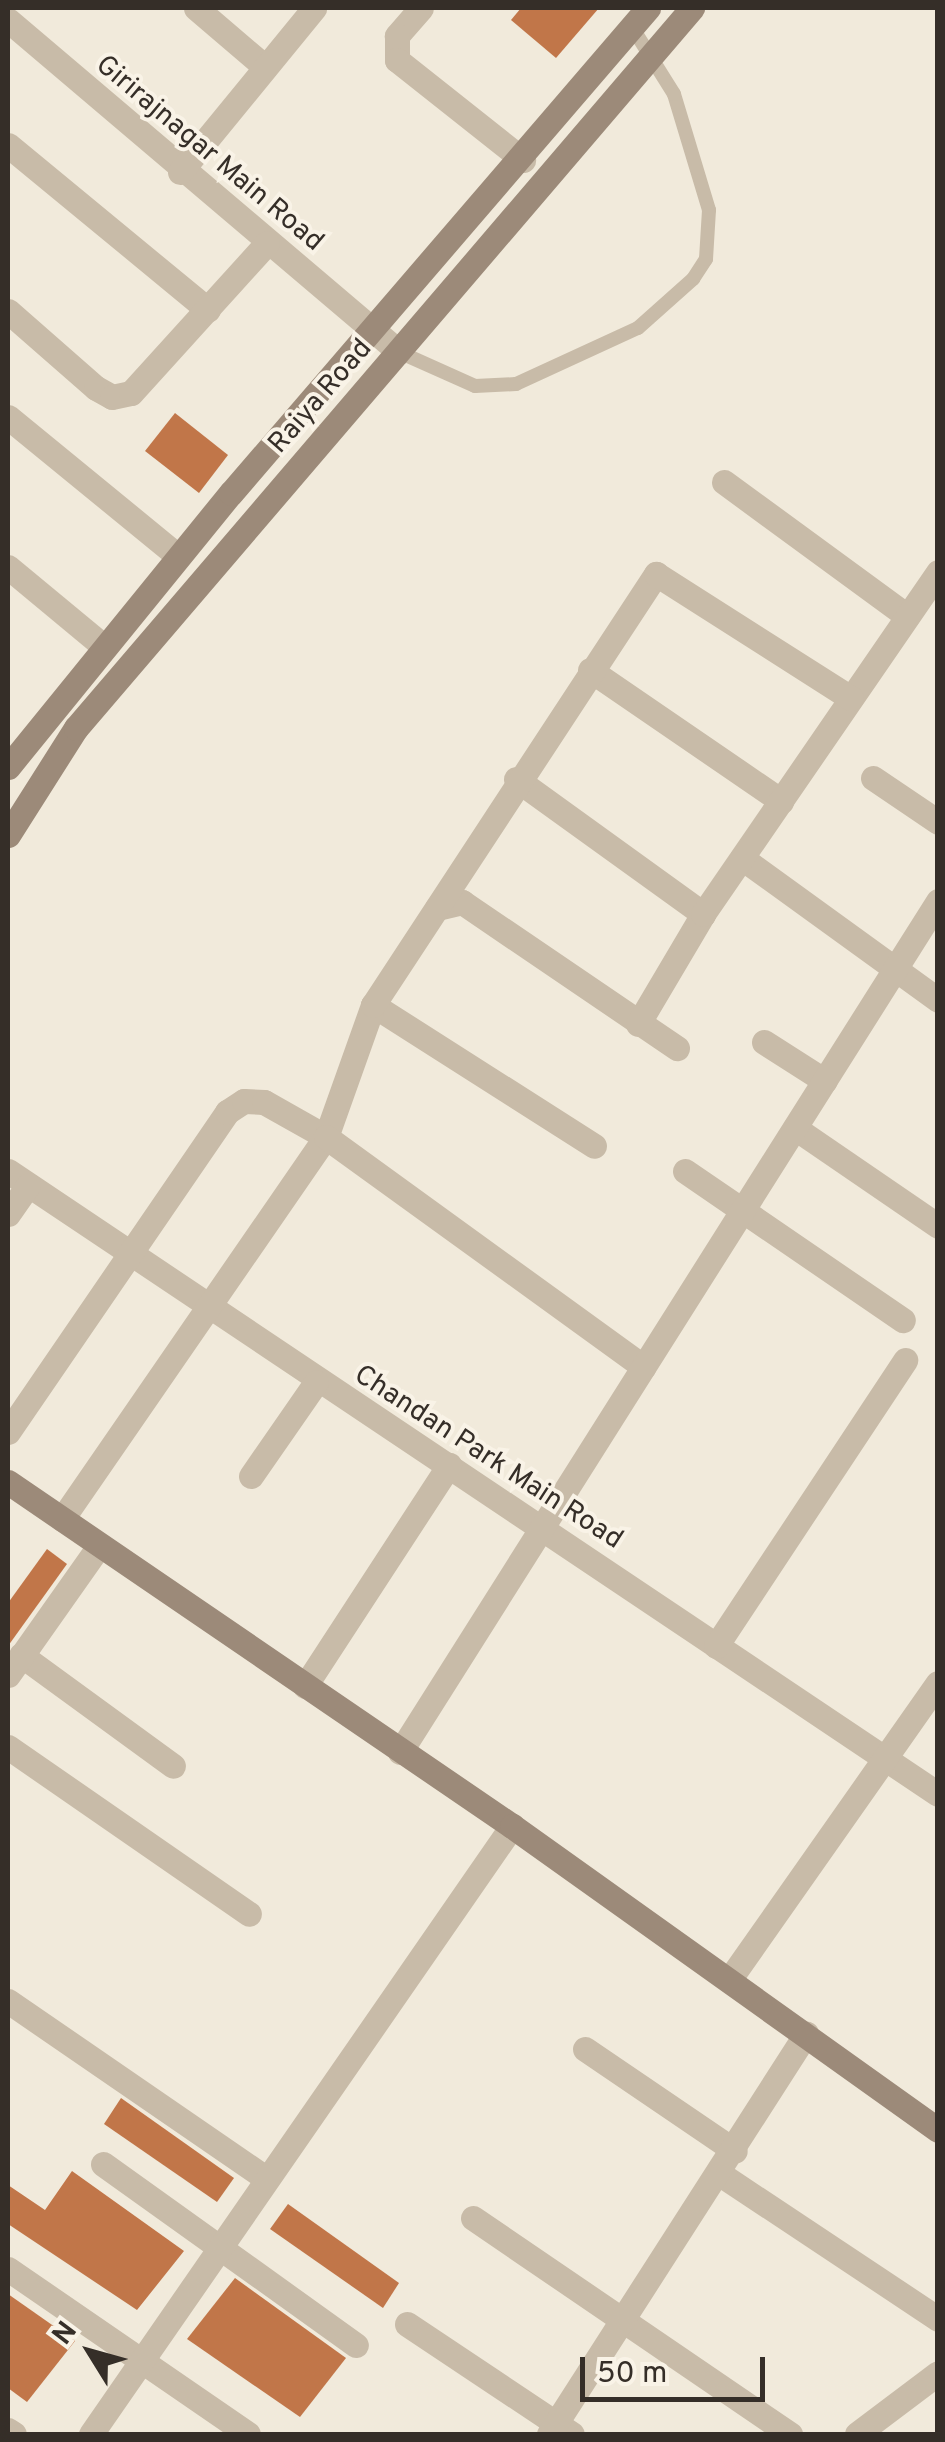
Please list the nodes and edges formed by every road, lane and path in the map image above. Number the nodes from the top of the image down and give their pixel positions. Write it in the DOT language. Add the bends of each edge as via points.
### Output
graph roads {
  1 [pos="196,8"];
  2 [pos="314,8"];
  3 [pos="420,8"];
  4 [pos="692,8"];
  5 [pos="640,17"];
  6 [pos="8,20"];
  7 [pos="651,56"];
  8 [pos="265,67"];
  9 [pos="8,145"];
  10 [pos="523,160"];
  11 [pos="180,172"];
  12 [pos="266,244"];
  13 [pos="208,310"];
  14 [pos="8,311"];
  15 [pos="372,332"];
  16 [pos="399,352"];
  17 [pos="8,416"];
  18 [pos="724,482"];
  19 [pos="178,556"];
  20 [pos="8,567"];
  21 [pos="938,572"];
  22 [pos="907,616"];
  23 [pos="103,646"];
  24 [pos="590,670"];
  25 [pos="851,698"];
  26 [pos="8,767"];
  27 [pos="873,778"];
  28 [pos="516,779"];
  29 [pos="780,802"];
  30 [pos="938,822"];
  31 [pos="8,835"];
  32 [pos="742,858"];
  33 [pos="938,900"];
  34 [pos="437,908"];
  35 [pos="704,914"];
  36 [pos="892,972"];
  37 [pos="938,1000"];
  38 [pos="373,1005"];
  39 [pos="638,1024"];
  40 [pos="764,1042"];
  41 [pos="677,1048"];
  42 [pos="825,1081"];
  43 [pos="795,1128"];
  44 [pos="326,1138"];
  45 [pos="594,1146"];
  46 [pos="685,1170"];
  47 [pos="18,1178"];
  48 [pos="744,1210"];
  49 [pos="8,1214"];
  50 [pos="938,1226"];
  51 [pos="128,1251"];
  52 [pos="212,1308"];
  53 [pos="904,1320"];
  54 [pos="904,1360"];
  55 [pos="644,1367"];
  56 [pos="316,1382"];
  57 [pos="8,1432"];
  58 [pos="449,1465"];
  59 [pos="252,1476"];
  60 [pos="89,1481"];
  61 [pos="8,1482"];
  62 [pos="62,1518"];
  63 [pos="547,1527"];
  64 [pos="94,1542"];
  65 [pos="716,1646"];
  66 [pos="14,1665"];
  67 [pos="56,1681"];
  68 [pos="938,1684"];
  69 [pos="8,1685"];
  70 [pos="306,1686"];
  71 [pos="8,1747"];
  72 [pos="400,1752"];
  73 [pos="886,1758"];
  74 [pos="173,1766"];
  75 [pos="938,1794"];
  76 [pos="512,1826"];
  77 [pos="249,1914"];
  78 [pos="729,1980"];
  79 [pos="8,2001"];
  80 [pos="806,2033"];
  81 [pos="585,2049"];
  82 [pos="938,2130"];
  83 [pos="734,2151"];
  84 [pos="103,2164"];
  85 [pos="720,2174"];
  86 [pos="266,2178"];
  87 [pos="473,2218"];
  88 [pos="218,2246"];
  89 [pos="8,2269"];
  90 [pos="938,2319"];
  91 [pos="625,2320"];
  92 [pos="407,2324"];
  93 [pos="356,2345"];
  94 [pos="140,2361"];
  95 [pos="938,2372"];
  96 [pos="890,2424"];
  97 [pos="8,2430"];
  98 [pos="559,2431"];
  99 [pos="14,2434"];
  100 [pos="91,2434"];
  101 [pos="248,2434"];
  102 [pos="790,2434"];
  103 [pos="857,2434"];
  1 -- 8 [label="street"];
  2 -- 8 [label="street"];
  3 -- 10 [label="street" via="396,36 396,60"];
  4 -- 7 [label="street, Raiya Road"];
  5 -- 7 [label="lane"];
  5 -- 10 [label="street, Raiya Road"];
  6 -- 11 [label="street, Girirajnagar Main Road"];
  7 -- 16 [label="street, Raiya Road"];
  7 -- 16 [label="lane" via="674,94 709,210 706,258 693,280 638,328 516,384 475,386"];
  8 -- 11 [label="street"];
  9 -- 13 [label="street"];
  10 -- 15 [label="street, Raiya Road"];
  11 -- 12 [label="street, Girirajnagar Main Road"];
  12 -- 13 [label="street"];
  12 -- 15 [label="street, Girirajnagar Main Road"];
  13 -- 14 [label="street" via="147,380 112,397"];
  15 -- 16 [label="street, Girirajnagar Main Road"];
  15 -- 19 [label="street, Raiya Road"];
  16 -- 31 [label="street, Raiya Road" via="76,728"];
  17 -- 19 [label="street"];
  18 -- 22 [label="street"];
  19 -- 23 [label="street, Raiya Road"];
  20 -- 23 [label="street"];
  21 -- 22 [label="street"];
  22 -- 25 [label="street"];
  23 -- 26 [label="street, Raiya Road"];
  24 -- 25 [label="street" via="656,574"];
  24 -- 28 [label="street"];
  24 -- 29 [label="street"];
  25 -- 29 [label="street"];
  27 -- 30 [label="street"];
  28 -- 34 [label="street"];
  28 -- 35 [label="street"];
  29 -- 32 [label="street"];
  32 -- 35 [label="street"];
  32 -- 36 [label="street"];
  33 -- 36 [label="street"];
  34 -- 38 [label="street"];
  34 -- 39 [label="street" via="462,902"];
  35 -- 39 [label="street"];
  36 -- 37 [label="street"];
  36 -- 42 [label="street"];
  38 -- 44 [label="street"];
  38 -- 45 [label="street"];
  39 -- 41 [label="street"];
  40 -- 42 [label="street"];
  42 -- 43 [label="street"];
  43 -- 48 [label="street"];
  43 -- 50 [label="street"];
  44 -- 51 [label="street" via="264,1102 244,1101 227,1112"];
  44 -- 52 [label="street"];
  44 -- 55 [label="street"];
  46 -- 48 [label="street"];
  47 -- 49 [label="street"];
  47 -- 51 [label="street, Chandan Park Main Road"];
  48 -- 53 [label="street"];
  48 -- 55 [label="street"];
  51 -- 52 [label="street, Chandan Park Main Road"];
  51 -- 57 [label="street"];
  52 -- 56 [label="street, Chandan Park Main Road"];
  52 -- 60 [label="street"];
  54 -- 65 [label="street"];
  55 -- 63 [label="street"];
  56 -- 58 [label="street, Chandan Park Main Road"];
  56 -- 59 [label="street"];
  58 -- 63 [label="street, Chandan Park Main Road"];
  58 -- 70 [label="street"];
  60 -- 62 [label="street"];
  60 -- 64 [label="street"];
  61 -- 62 [label="street"];
  62 -- 64 [label="street"];
  63 -- 65 [label="street, Chandan Park Main Road"];
  63 -- 72 [label="street"];
  64 -- 66 [label="street"];
  64 -- 70 [label="street"];
  65 -- 73 [label="street, Chandan Park Main Road"];
  66 -- 67 [label="street"];
  67 -- 69 [label="street"];
  67 -- 74 [label="street"];
  68 -- 73 [label="street"];
  70 -- 72 [label="street"];
  71 -- 77 [label="street"];
  72 -- 76 [label="street"];
  73 -- 75 [label="street, Chandan Park Main Road"];
  73 -- 78 [label="street"];
  76 -- 78 [label="street"];
  76 -- 86 [label="street"];
  78 -- 80 [label="street"];
  79 -- 86 [label="street"];
  80 -- 82 [label="street"];
  80 -- 83 [label="street"];
  81 -- 83 [label="street"];
  83 -- 85 [label="street"];
  84 -- 88 [label="street"];
  85 -- 90 [label="street"];
  85 -- 91 [label="street"];
  86 -- 88 [label="street"];
  87 -- 91 [label="street"];
  88 -- 93 [label="street"];
  88 -- 94 [label="street"];
  89 -- 94 [label="street"];
  91 -- 98 [label="street"];
  91 -- 102 [label="street"];
  92 -- 98 [label="street"];
  94 -- 100 [label="street"];
  94 -- 101 [label="street"];
  95 -- 96 [label="street"];
  96 -- 103 [label="street"];
  97 -- 99 [label="street"];
}
